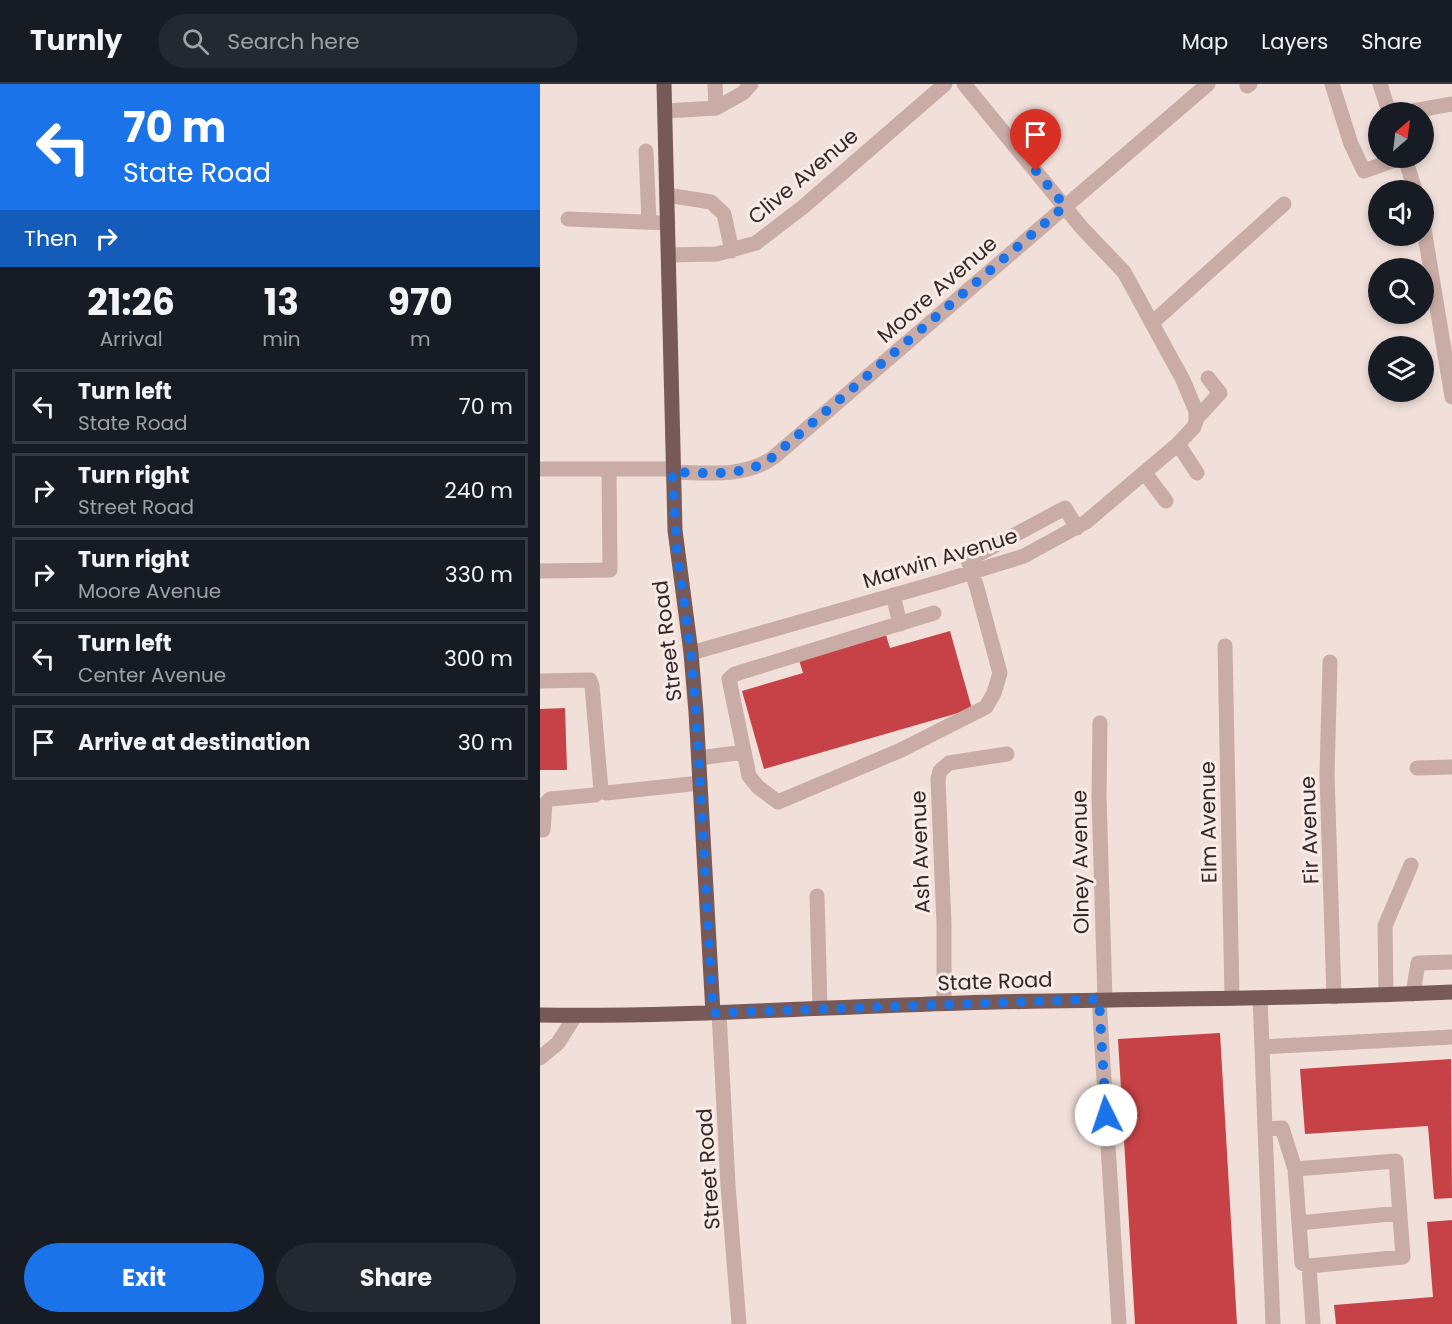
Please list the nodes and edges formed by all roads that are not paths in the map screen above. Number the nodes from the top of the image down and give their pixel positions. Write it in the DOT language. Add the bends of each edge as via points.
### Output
graph roads {
  1 [pos="664,84"];
  2 [pos="715,84"];
  3 [pos="751,84"];
  4 [pos="945,84"];
  5 [pos="964,84"];
  6 [pos="1208,84"];
  7 [pos="1332,84"];
  8 [pos="1380,84"];
  9 [pos="1386,102"];
  10 [pos="1452,104"];
  11 [pos="1434,107"];
  12 [pos="716,108"];
  13 [pos="665,111"];
  14 [pos="646,151"];
  15 [pos="1372,168"];
  16 [pos="667,195"];
  17 [pos="1284,204"];
  18 [pos="1065,206"];
  19 [pos="568,219"];
  20 [pos="649,222"];
  21 [pos="668,223"];
  22 [pos="1427,246"];
  23 [pos="732,251"];
  24 [pos="669,255"];
  25 [pos="1152,323"];
  26 [pos="1208,378"];
  27 [pos="1452,397"];
  28 [pos="1196,419"];
  29 [pos="1178,444"];
  30 [pos="540,469"];
  31 [pos="609,469"];
  32 [pos="672,470"];
  33 [pos="1145,472"];
  34 [pos="1197,473"];
  35 [pos="1166,501"];
  36 [pos="1077,528"];
  37 [pos="540,571"];
  38 [pos="973,571"];
  39 [pos="893,595"];
  40 [pos="934,613"];
  41 [pos="900,624"];
  42 [pos="1225,646"];
  43 [pos="691,653"];
  44 [pos="1330,662"];
  45 [pos="540,681"];
  46 [pos="1100,723"];
  47 [pos="744,752"];
  48 [pos="1007,754"];
  49 [pos="699,758"];
  50 [pos="1452,767"];
  51 [pos="1417,768"];
  52 [pos="700,783"];
  53 [pos="601,790"];
  54 [pos="543,830"];
  55 [pos="1411,865"];
  56 [pos="817,896"];
  57 [pos="1452,962"];
  58 [pos="1452,992"];
  59 [pos="1413,994"];
  60 [pos="1386,995"];
  61 [pos="1232,997"];
  62 [pos="1334,997"];
  63 [pos="1260,998"];
  64 [pos="1102,999"];
  65 [pos="944,1003"];
  66 [pos="820,1008"];
  67 [pos="716,1012"];
  68 [pos="540,1015"];
  69 [pos="575,1016"];
  70 [pos="1452,1037"];
  71 [pos="1262,1047"];
  72 [pos="540,1058"];
  73 [pos="1265,1129"];
  74 [pos="1295,1169"];
  75 [pos="1400,1213"];
  76 [pos="1299,1223"];
  77 [pos="1309,1266"];
  78 [pos="739,1324"];
  79 [pos="1119,1324"];
  80 [pos="1273,1324"];
  81 [pos="1313,1324"];
  1 -- 13 [label="main road, Street Road"];
  2 -- 12 [label="street"];
  3 -- 12 [label="street"];
  4 -- 23 [label="street, Clive Avenue" via="780,226 756,243"];
  5 -- 18 [label="street"];
  6 -- 18 [label="street, Moore Avenue"];
  7 -- 15 [label="street" via="1351,144 1364,171"];
  8 -- 9 [label="street"];
  10 -- 11 [label="street"];
  12 -- 13 [label="street"];
  13 -- 16 [label="main road, Street Road"];
  14 -- 20 [label="street"];
  16 -- 21 [label="main road, Street Road"];
  16 -- 23 [label="street" via="711,202 724,214"];
  17 -- 25 [label="street"];
  18 -- 25 [label="street" via="1124,273"];
  18 -- 32 [label="street, Moore Avenue" via="768,461 739,472"];
  19 -- 20 [label="street"];
  20 -- 21 [label="street"];
  21 -- 24 [label="main road, Street Road"];
  22 -- 27 [label="street"];
  23 -- 24 [label="street, Clive Avenue"];
  24 -- 32 [label="main road, Street Road"];
  25 -- 28 [label="street" via="1183,380"];
  26 -- 28 [label="street, Marwin Avenue" via="1220,393"];
  28 -- 29 [label="street, Marwin Avenue"];
  29 -- 33 [label="street, Marwin Avenue"];
  29 -- 34 [label="street"];
  30 -- 31 [label="street, Moore Avenue"];
  31 -- 32 [label="street, Moore Avenue"];
  31 -- 37 [label="street" via="610,570"];
  32 -- 43 [label="main road, Street Road" via="677,552"];
  33 -- 35 [label="street"];
  33 -- 36 [label="street, Marwin Avenue"];
  36 -- 38 [label="street, Marwin Avenue" via="1024,556"];
  36 -- 38 [label="street" via="1065,508 968,560"];
  38 -- 39 [label="street, Marwin Avenue"];
  38 -- 47 [label="street" via="1000,673 986,707 899,751 778,802 749,776"];
  39 -- 41 [label="street"];
  39 -- 43 [label="street, Marwin Avenue"];
  40 -- 41 [label="street"];
  41 -- 47 [label="street" via="735,674 729,679"];
  42 -- 61 [label="street, Elm Avenue"];
  43 -- 49 [label="main road, Street Road"];
  44 -- 62 [label="street, Fir Avenue" via="1327,775"];
  45 -- 53 [label="street" via="590,680"];
  46 -- 64 [label="street, Olney Avenue"];
  47 -- 49 [label="street"];
  48 -- 65 [label="street, Ash Avenue" via="949,763 940,771"];
  49 -- 52 [label="main road, Street Road"];
  50 -- 51 [label="street"];
  52 -- 53 [label="street" via="612,794"];
  52 -- 67 [label="main road, Street Road"];
  53 -- 54 [label="street" via="595,795 550,799 545,804"];
  55 -- 60 [label="street" via="1385,926"];
  56 -- 66 [label="street"];
  57 -- 59 [label="street" via="1418,963"];
  58 -- 59 [label="main road, State Road"];
  59 -- 60 [label="main road, State Road"];
  60 -- 62 [label="main road, State Road"];
  61 -- 63 [label="main road, State Road"];
  61 -- 64 [label="main road, State Road"];
  62 -- 63 [label="main road, State Road"];
  63 -- 71 [label="street"];
  64 -- 65 [label="main road, State Road"];
  64 -- 79 [label="street, Olney Avenue"];
  65 -- 66 [label="main road, State Road"];
  66 -- 67 [label="main road, State Road"];
  67 -- 69 [label="main road, State Road"];
  67 -- 78 [label="street, Street Road"];
  68 -- 69 [label="main road, State Road"];
  69 -- 72 [label="street" via="558,1043"];
  70 -- 71 [label="street"];
  71 -- 73 [label="street"];
  73 -- 74 [label="street" via="1282,1128"];
  73 -- 80 [label="street"];
  74 -- 75 [label="street" via="1396,1161"];
  74 -- 76 [label="street"];
  75 -- 76 [label="street"];
  75 -- 77 [label="street" via="1403,1257"];
  76 -- 77 [label="street" via="1302,1263"];
  77 -- 81 [label="street"];
}
